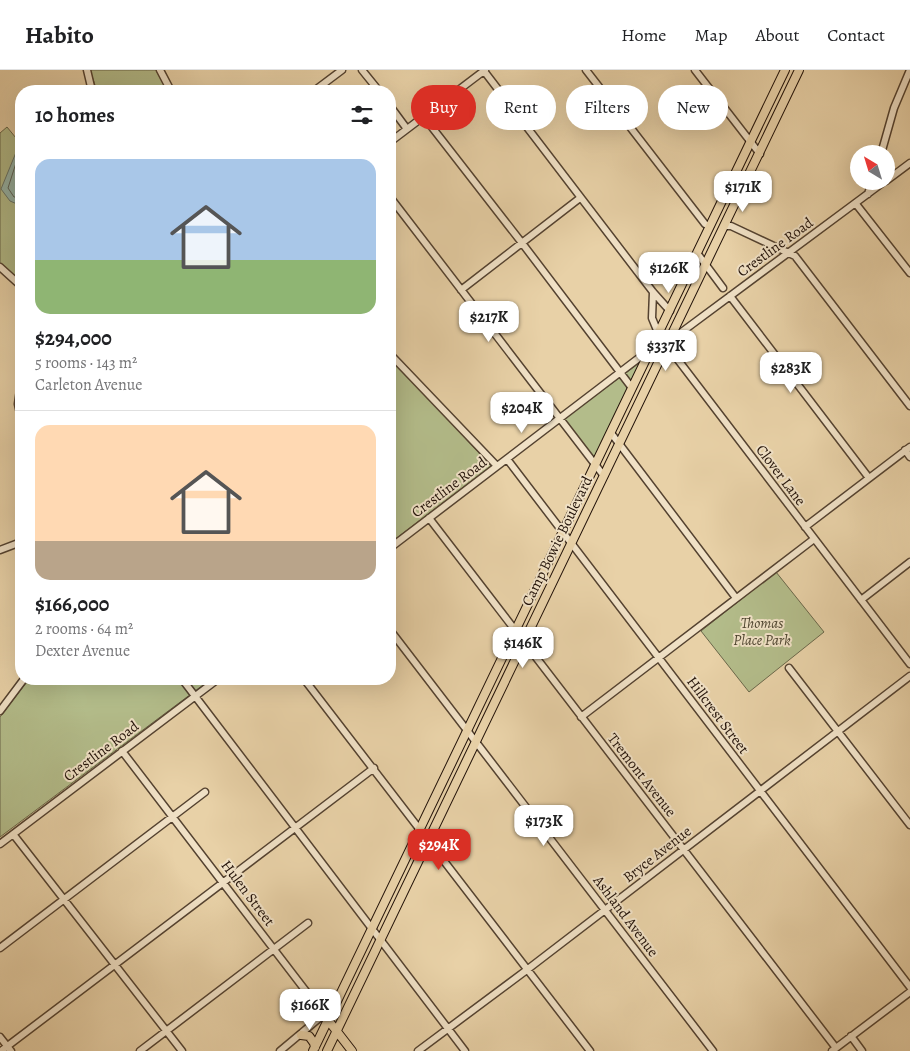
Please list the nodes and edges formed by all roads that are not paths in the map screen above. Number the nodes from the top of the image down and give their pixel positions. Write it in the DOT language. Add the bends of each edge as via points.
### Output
graph roads {
  1 [pos="87,70"];
  2 [pos="160,70"];
  3 [pos="342,70"];
  4 [pos="362,70"];
  5 [pos="586,70"];
  6 [pos="695,70"];
  7 [pos="786,70"];
  8 [pos="799,70"];
  9 [pos="910,70"];
  10 [pos="484,71"];
  11 [pos="91,85"];
  12 [pos="168,85"];
  13 [pos="322,85"];
  14 [pos="374,85"];
  15 [pos="466,85"];
  16 [pos="396,114"];
  17 [pos="411,126"];
  18 [pos="407,129"];
  19 [pos="434,130"];
  20 [pos="396,137"];
  21 [pos="751,142"];
  22 [pos="883,145"];
  23 [pos="760,154"];
  24 [pos="910,163"];
  25 [pos="895,174"];
  26 [pos="869,190"];
  27 [pos="874,190"];
  28 [pos="868,194"];
  29 [pos="580,198"];
  30 [pos="856,204"];
  31 [pos="396,205"];
  32 [pos="710,226"];
  33 [pos="724,226"];
  34 [pos="522,243"];
  35 [pos="788,253"];
  36 [pos="697,254"];
  37 [pos="706,264"];
  38 [pos="2,268"];
  39 [pos="910,273"];
  40 [pos="15,280"];
  41 [pos="723,288"];
  42 [pos="461,290"];
  43 [pos="653,292"];
  44 [pos="730,296"];
  45 [pos="670,311"];
  46 [pos="659,335"];
  47 [pos="667,342"];
  48 [pos="652,349"];
  49 [pos="396,360"];
  50 [pos="620,372"];
  51 [pos="632,388"];
  52 [pos="910,406"];
  53 [pos="559,418"];
  54 [pos="611,433"];
  55 [pos="620,444"];
  56 [pos="908,449"];
  57 [pos="910,456"];
  58 [pos="507,459"];
  59 [pos="596,465"];
  60 [pos="497,466"];
  61 [pos="604,476"];
  62 [pos="868,478"];
  63 [pos="429,518"];
  64 [pos="805,527"];
  65 [pos="563,532"];
  66 [pos="814,539"];
  67 [pos="396,543"];
  68 [pos="15,544"];
  69 [pos="572,544"];
  70 [pos="0,550"];
  71 [pos="910,562"];
  72 [pos="736,598"];
  73 [pos="861,600"];
  74 [pos="515,631"];
  75 [pos="396,638"];
  76 [pos="524,642"];
  77 [pos="658,657"];
  78 [pos="909,661"];
  79 [pos="790,668"];
  80 [pos="910,676"];
  81 [pos="20,685"];
  82 [pos="186,685"];
  83 [pos="210,685"];
  84 [pos="309,685"];
  85 [pos="194,696"];
  86 [pos="0,711"];
  87 [pos="581,717"];
  88 [pos="467,730"];
  89 [pos="838,731"];
  90 [pos="476,742"];
  91 [pos="122,751"];
  92 [pos="374,768"];
  93 [pos="760,791"];
  94 [pos="205,792"];
  95 [pos="173,817"];
  96 [pos="910,825"];
  97 [pos="295,828"];
  98 [pos="420,829"];
  99 [pos="14,834"];
  100 [pos="429,840"];
  101 [pos="0,844"];
  102 [pos="684,849"];
  103 [pos="397,877"];
  104 [pos="408,882"];
  105 [pos="224,883"];
  106 [pos="65,899"];
  107 [pos="606,910"];
  108 [pos="308,924"];
  109 [pos="372,929"];
  110 [pos="380,939"];
  111 [pos="0,948"];
  112 [pos="274,950"];
  113 [pos="116,965"];
  114 [pos="528,969"];
  115 [pos="910,987"];
  116 [pos="910,992"];
  117 [pos="326,1017"];
  118 [pos="449,1029"];
  119 [pos="166,1031"];
  120 [pos="337,1031"];
  121 [pos="301,1035"];
  122 [pos="851,1036"];
  123 [pos="0,1037"];
  124 [pos="9,1049"];
  125 [pos="314,1049"];
  126 [pos="834,1049"];
  127 [pos="1,1051"];
  128 [pos="140,1051"];
  129 [pos="182,1051"];
  130 [pos="280,1051"];
  131 [pos="327,1051"];
  132 [pos="352,1051"];
  133 [pos="418,1051"];
  134 [pos="465,1051"];
  135 [pos="590,1051"];
  136 [pos="713,1051"];
  137 [pos="862,1051"];
  1 -- 11 [label="street"];
  2 -- 12 [label="street"];
  3 -- 13 [label="street"];
  4 -- 14 [label="street"];
  5 -- 32 [label="street" via="705,224"];
  6 -- 21 [label="street"];
  7 -- 21 [label="main road, Camp Bowie Boulevard"];
  8 -- 23 [label="main road, Camp Bowie Boulevard"];
  9 -- 22 [label="street"];
  10 -- 15 [label="street"];
  10 -- 29 [label="street"];
  16 -- 18 [label="street"];
  17 -- 18 [label="street"];
  18 -- 20 [label="street"];
  19 -- 34 [label="street"];
  21 -- 23 [label="street"];
  21 -- 32 [label="main road, Camp Bowie Boulevard"];
  23 -- 33 [label="main road, Camp Bowie Boulevard"];
  24 -- 25 [label="street, Crestline Road"];
  26 -- 28 [label="street"];
  27 -- 28 [label="street, Crestline Road"];
  28 -- 30 [label="street, Crestline Road"];
  29 -- 34 [label="street"];
  29 -- 43 [label="street"];
  30 -- 35 [label="street, Crestline Road"];
  30 -- 39 [label="street"];
  31 -- 42 [label="street"];
  32 -- 33 [label="main road"];
  32 -- 36 [label="main road, Camp Bowie Boulevard"];
  33 -- 35 [label="street" via="731,226"];
  33 -- 37 [label="main road, Camp Bowie Boulevard"];
  34 -- 42 [label="street"];
  34 -- 50 [label="street"];
  35 -- 44 [label="street, Crestline Road"];
  35 -- 52 [label="street" via="795,256"];
  36 -- 37 [label="street"];
  36 -- 45 [label="main road, Camp Bowie Boulevard"];
  37 -- 41 [label="street"];
  37 -- 47 [label="main road, Camp Bowie Boulevard"];
  38 -- 40 [label="street"];
  42 -- 53 [label="street"];
  43 -- 45 [label="street"];
  43 -- 46 [label="street, Clover Lane" via="652,318"];
  44 -- 47 [label="street, Crestline Road"];
  44 -- 62 [label="street"];
  45 -- 46 [label="main road, Camp Bowie Boulevard"];
  46 -- 47 [label="street, Clover Lane"];
  46 -- 48 [label="main road, Camp Bowie Boulevard"];
  47 -- 48 [label="street, Crestline Road"];
  47 -- 55 [label="main road, Camp Bowie Boulevard"];
  47 -- 64 [label="street, Clover Lane"];
  48 -- 50 [label="street, Crestline Road"];
  48 -- 51 [label="main road, Camp Bowie Boulevard"];
  49 -- 60 [label="street"];
  50 -- 51 [label="street"];
  50 -- 53 [label="street, Crestline Road"];
  51 -- 54 [label="main road, Camp Bowie Boulevard"];
  53 -- 58 [label="street, Crestline Road"];
  53 -- 59 [label="street"];
  54 -- 55 [label="street"];
  54 -- 59 [label="main road, Camp Bowie Boulevard"];
  55 -- 61 [label="main road, Camp Bowie Boulevard"];
  55 -- 72 [label="street"];
  56 -- 57 [label="street"];
  56 -- 62 [label="street"];
  58 -- 60 [label="street, Crestline Road"];
  58 -- 65 [label="street, Hillcrest Street"];
  59 -- 61 [label="street"];
  59 -- 65 [label="main road, Camp Bowie Boulevard"];
  60 -- 63 [label="street, Crestline Road"];
  61 -- 69 [label="main road, Camp Bowie Boulevard"];
  62 -- 64 [label="street"];
  63 -- 67 [label="street, Crestline Road"];
  63 -- 74 [label="street, Tremont Avenue"];
  64 -- 66 [label="street, Clover Lane"];
  65 -- 69 [label="street, Hillcrest Street"];
  65 -- 74 [label="main road, Camp Bowie Boulevard"];
  66 -- 72 [label="street"];
  66 -- 73 [label="street, Clover Lane"];
  68 -- 70 [label="street"];
  69 -- 76 [label="main road, Camp Bowie Boulevard"];
  69 -- 77 [label="street, Hillcrest Street"];
  71 -- 73 [label="street"];
  72 -- 77 [label="street"];
  73 -- 78 [label="street, Clover Lane"];
  74 -- 76 [label="street, Tremont Avenue"];
  74 -- 88 [label="main road, Camp Bowie Boulevard"];
  75 -- 88 [label="street, Ashland Avenue"];
  76 -- 87 [label="street, Tremont Avenue"];
  76 -- 90 [label="main road, Camp Bowie Boulevard"];
  77 -- 87 [label="street"];
  77 -- 93 [label="street, Hillcrest Street"];
  79 -- 89 [label="street"];
  80 -- 89 [label="street, Bryce Avenue"];
  81 -- 86 [label="street"];
  82 -- 85 [label="street"];
  83 -- 85 [label="street, Crestline Road"];
  84 -- 92 [label="street"];
  85 -- 91 [label="street, Crestline Road"];
  85 -- 97 [label="street"];
  87 -- 102 [label="street, Tremont Avenue"];
  88 -- 90 [label="street, Ashland Avenue"];
  88 -- 98 [label="main road, Camp Bowie Boulevard"];
  89 -- 93 [label="street, Bryce Avenue"];
  89 -- 96 [label="street"];
  90 -- 100 [label="main road, Camp Bowie Boulevard"];
  90 -- 107 [label="street, Ashland Avenue"];
  91 -- 95 [label="street, Hulen Street"];
  91 -- 99 [label="street, Crestline Road"];
  92 -- 97 [label="street"];
  92 -- 98 [label="street"];
  93 -- 102 [label="street, Bryce Avenue"];
  93 -- 115 [label="street, Hillcrest Street"];
  94 -- 95 [label="street"];
  95 -- 105 [label="street, Hulen Street"];
  95 -- 106 [label="street"];
  97 -- 105 [label="street"];
  97 -- 109 [label="street"];
  98 -- 100 [label="street"];
  98 -- 103 [label="main road, Camp Bowie Boulevard"];
  99 -- 101 [label="street, Crestline Road"];
  99 -- 106 [label="street"];
  100 -- 104 [label="main road, Camp Bowie Boulevard"];
  100 -- 114 [label="street"];
  102 -- 107 [label="street, Bryce Avenue"];
  102 -- 126 [label="street, Tremont Avenue"];
  103 -- 104 [label="main road"];
  103 -- 109 [label="main road, Camp Bowie Boulevard"];
  104 -- 110 [label="main road, Camp Bowie Boulevard"];
  105 -- 112 [label="street, Hulen Street"];
  105 -- 113 [label="street"];
  106 -- 111 [label="street"];
  106 -- 113 [label="street"];
  107 -- 114 [label="street, Bryce Avenue"];
  107 -- 136 [label="street, Ashland Avenue"];
  108 -- 112 [label="street"];
  109 -- 110 [label="street"];
  109 -- 117 [label="main road, Camp Bowie Boulevard"];
  110 -- 118 [label="street"];
  110 -- 120 [label="main road, Camp Bowie Boulevard"];
  112 -- 117 [label="street, Hulen Street"];
  112 -- 119 [label="street"];
  113 -- 119 [label="street"];
  113 -- 124 [label="street"];
  114 -- 118 [label="street, Bryce Avenue"];
  114 -- 135 [label="street"];
  116 -- 122 [label="street"];
  117 -- 120 [label="main road, Hulen Street"];
  117 -- 121 [label="street"];
  117 -- 125 [label="main road, Camp Bowie Boulevard"];
  118 -- 133 [label="street, Bryce Avenue"];
  118 -- 134 [label="street"];
  119 -- 128 [label="street"];
  119 -- 129 [label="street"];
  120 -- 131 [label="main road, Camp Bowie Boulevard"];
  120 -- 132 [label="main road, Hulen Street"];
  121 -- 125 [label="main road" via="309,1036"];
  121 -- 130 [label="street"];
  122 -- 126 [label="street"];
  122 -- 137 [label="street"];
  123 -- 124 [label="street"];
  124 -- 127 [label="street"];
}
